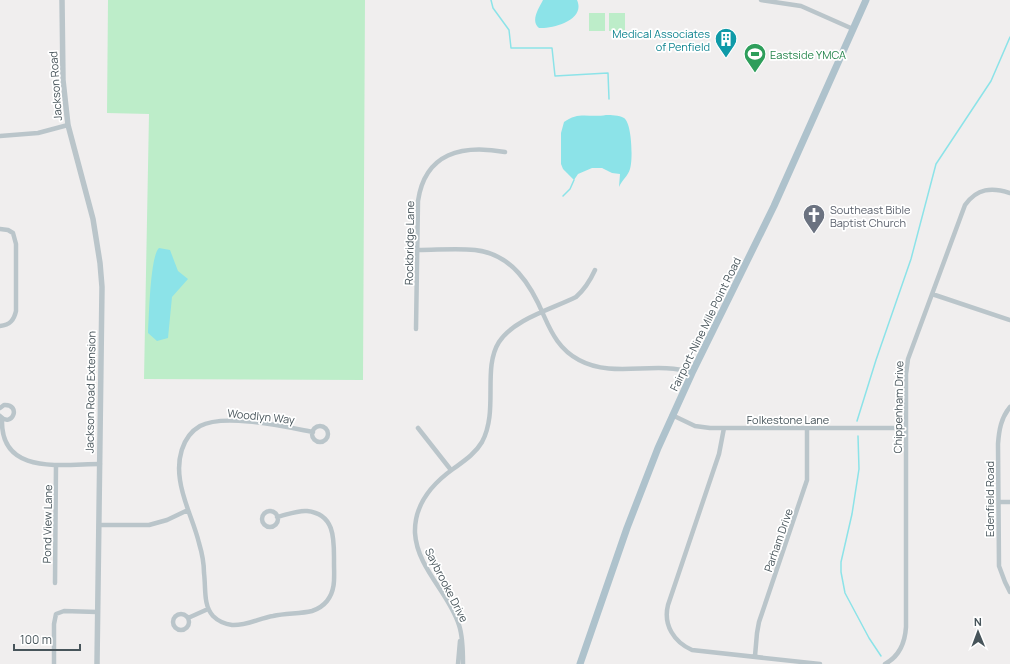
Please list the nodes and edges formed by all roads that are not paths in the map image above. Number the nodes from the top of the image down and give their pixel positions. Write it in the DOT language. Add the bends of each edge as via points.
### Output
graph roads {
  1 [pos="62,0"];
  2 [pos="761,0"];
  3 [pos="866,0"];
  4 [pos="853,28"];
  5 [pos="68,125"];
  6 [pos="0,136"];
  7 [pos="505,152"];
  8 [pos="1010,193"];
  9 [pos="0,229"];
  10 [pos="418,250"];
  11 [pos="595,270"];
  12 [pos="932,294"];
  13 [pos="543,312"];
  14 [pos="1010,320"];
  15 [pos="0,326"];
  16 [pos="416,329"];
  17 [pos="692,373"];
  18 [pos="1010,407"];
  19 [pos="0,408"];
  20 [pos="672,415"];
  21 [pos="1,417"];
  22 [pos="418,428"];
  23 [pos="724,428"];
  24 [pos="807,428"];
  25 [pos="906,428"];
  26 [pos="313,432"];
  27 [pos="56,464"];
  28 [pos="100,464"];
  29 [pos="451,470"];
  30 [pos="999,502"];
  31 [pos="1010,502"];
  32 [pos="188,510"];
  33 [pos="277,517"];
  34 [pos="99,525"];
  35 [pos="55,583"];
  36 [pos="1010,592"];
  37 [pos="208,609"];
  38 [pos="97,612"];
  39 [pos="188,618"];
  40 [pos="461,631"];
  41 [pos="755,656"];
  42 [pos="791,662"];
  43 [pos="54,664"];
  44 [pos="97,664"];
  45 [pos="458,664"];
  46 [pos="463,664"];
  47 [pos="580,664"];
  48 [pos="820,664"];
  49 [pos="885,664"];
  1 -- 5 [label="street, Jackson Road" via="63,80"];
  2 -- 4 [label="street" via="801,6"];
  3 -- 4 [label="main road, Fairport-Nine Mile Point Road"];
  4 -- 17 [label="main road, Fairport-Nine Mile Point Road" via="774,206"];
  5 -- 6 [label="street, Jackson Road" via="38,133"];
  5 -- 28 [label="street, Jackson Road Extension" via="93,219 100,263"];
  7 -- 10 [label="street, Rockbridge Lane" via="455,152 442,158 428,170 418,201"];
  8 -- 12 [label="street, Chippenham Drive" via="987,189 969,199"];
  9 -- 15 [label="street" via="13,233 16,244 16,311 11,322"];
  10 -- 13 [label="street" via="477,250 499,257 519,271"];
  10 -- 16 [label="street, Rockbridge Lane"];
  11 -- 13 [label="street, Saybrooke Drive" via="590,282 576,297"];
  12 -- 14 [label="street"];
  12 -- 25 [label="street, Chippenham Drive" via="908,359"];
  13 -- 17 [label="street" via="560,346 589,365 612,369 678,369"];
  13 -- 29 [label="street, Saybrooke Drive" via="514,326 499,342 491,361 490,418 485,434 478,448"];
  17 -- 20 [label="main road, Fairport-Nine Mile Point Road"];
  18 -- 30 [label="street, Edenfield Road" via="1005,413 999,431"];
  19 -- 21 [label="street" via="7,404 12,406 14,411 12,418 7,420"];
  20 -- 23 [label="street, Folkestone Lane" via="700,427"];
  20 -- 47 [label="main road, Fairport-Nine Mile Point Road" via="641,488"];
  21 -- 27 [label="street" via="4,439 12,451 30,462"];
  22 -- 29 [label="street"];
  23 -- 24 [label="street, Folkestone Lane"];
  23 -- 41 [label="street" via="719,454 668,605 666,620 674,637 692,650"];
  24 -- 25 [label="street, Folkestone Lane"];
  24 -- 41 [label="street, Parham Drive" via="807,480 759,622"];
  25 -- 49 [label="street, Chippenham Drive" via="906,627 902,647 895,658"];
  26 -- 32 [label="street, Woodlyn Way" via="247,422 213,422 199,427 187,438 179,461 181,488"];
  27 -- 28 [label="street"];
  27 -- 35 [label="street, Pond View Lane"];
  28 -- 34 [label="street, Jackson Road Extension"];
  29 -- 40 [label="street, Saybrooke Drive" via="433,486 421,502 415,533 420,553"];
  30 -- 31 [label="street"];
  30 -- 36 [label="street, Edenfield Road" via="999,566"];
  32 -- 34 [label="street" via="149,525"];
  32 -- 37 [label="street, Woodlyn Way" via="201,551"];
  33 -- 37 [label="street" via="306,511 321,516 330,525 334,538 334,584 327,601 314,611 234,625 220,621"];
  34 -- 38 [label="street, Jackson Road Extension"];
  37 -- 39 [label="street"];
  38 -- 43 [label="street" via="64,611 56,614"];
  38 -- 44 [label="street, Jackson Road Extension"];
  40 -- 45 [label="street, Saybrooke Drive"];
  40 -- 46 [label="street, Saybrooke Drive"];
  41 -- 42 [label="street"];
  42 -- 48 [label="street"];
}
